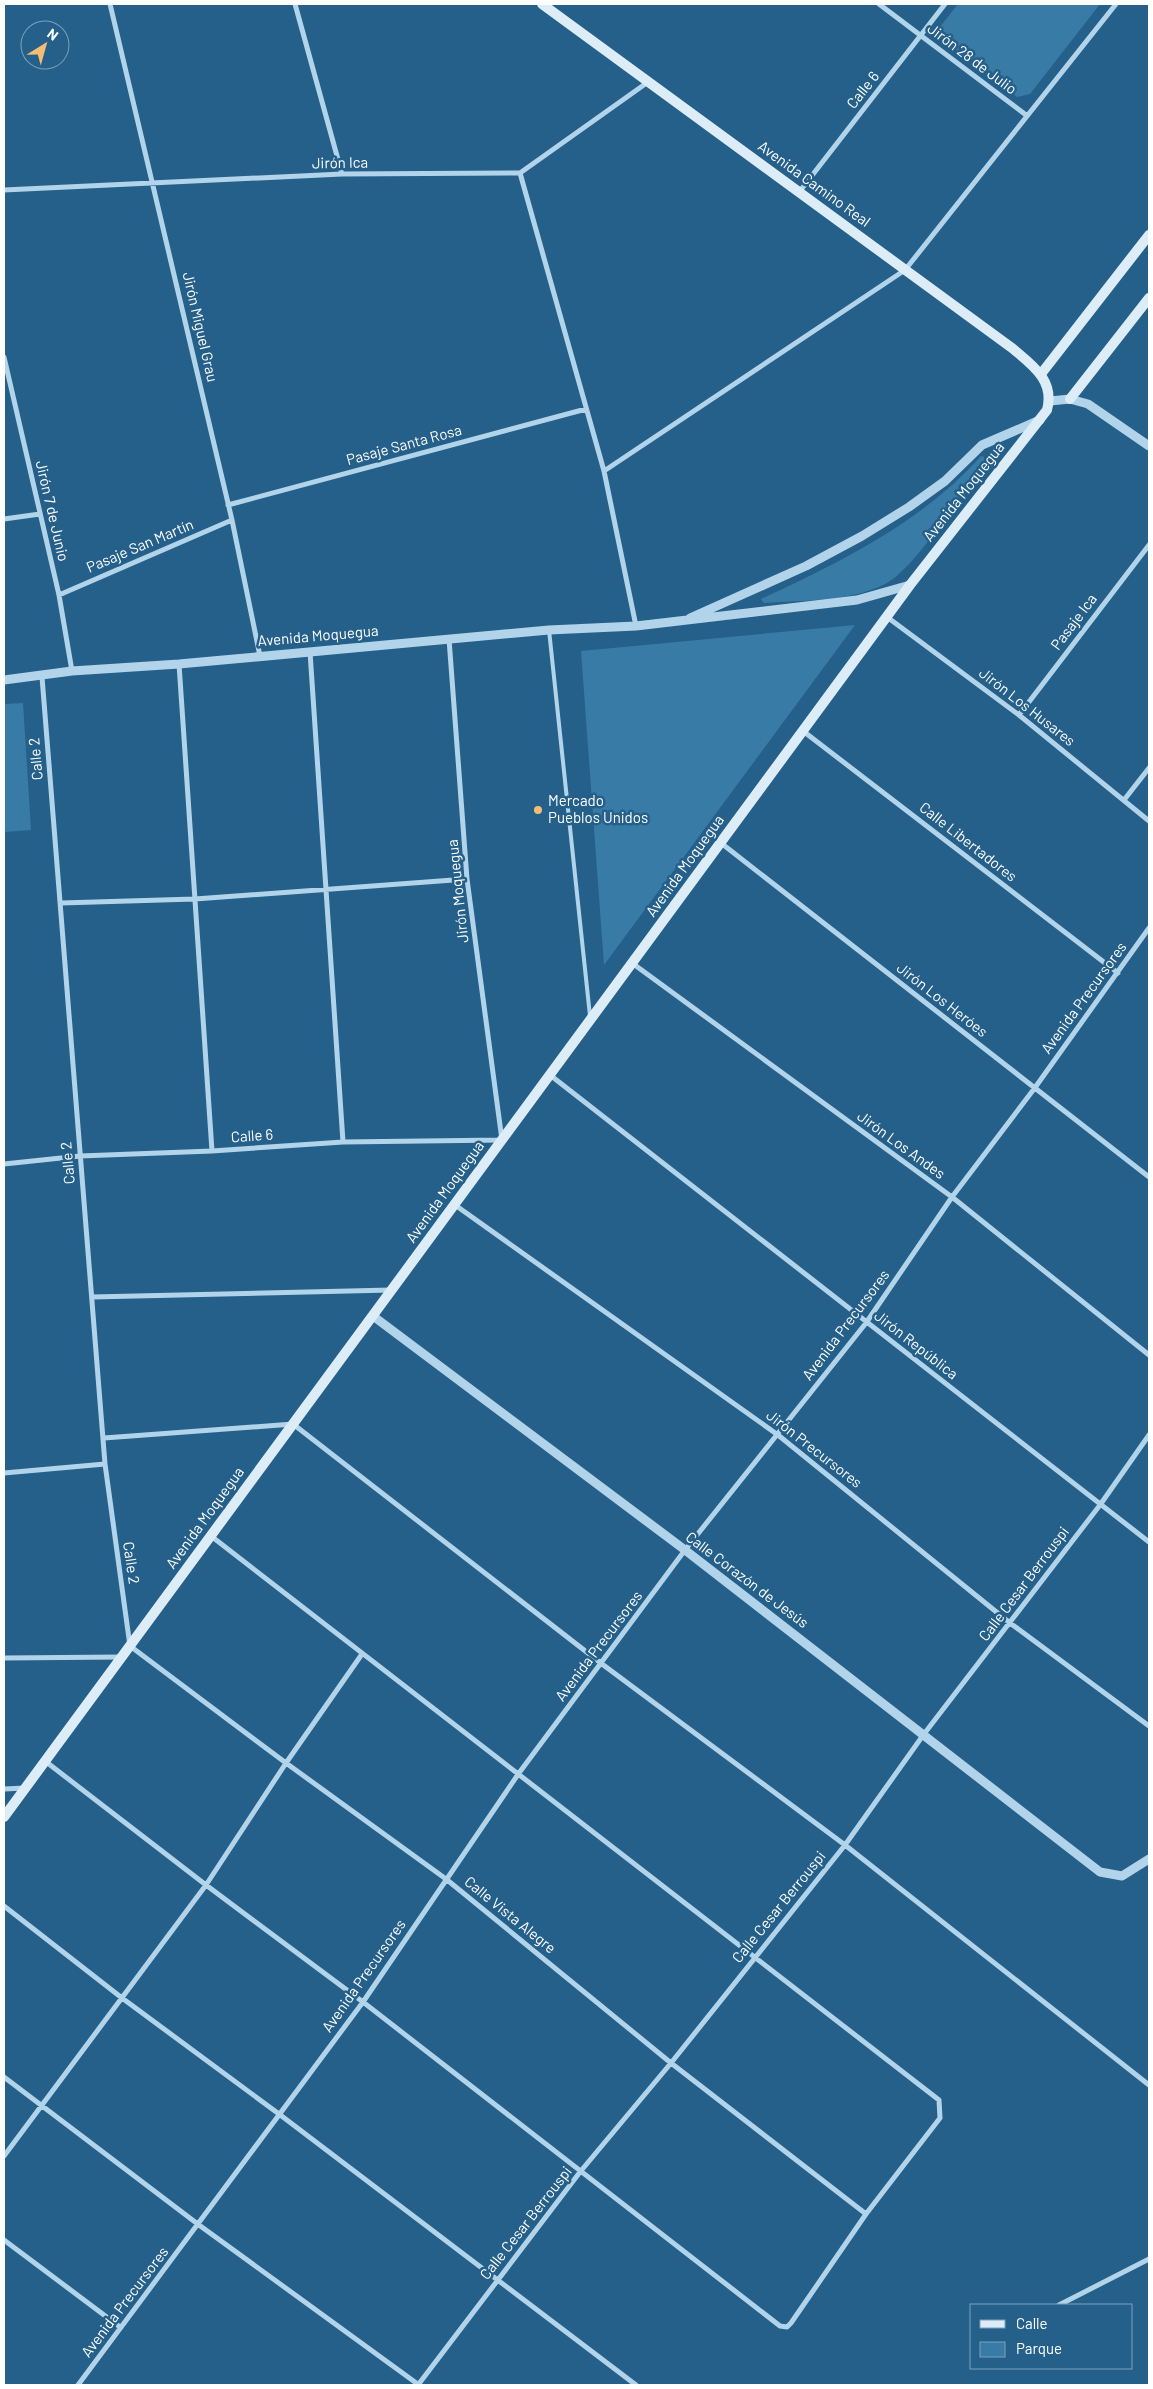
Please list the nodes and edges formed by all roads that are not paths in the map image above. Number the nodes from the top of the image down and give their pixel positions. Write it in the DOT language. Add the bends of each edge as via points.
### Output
graph roads {
  1 [pos="110,4"];
  2 [pos="295,4"];
  3 [pos="542,4"];
  4 [pos="879,4"];
  5 [pos="945,4"];
  6 [pos="1116,4"];
  7 [pos="920,35"];
  8 [pos="648,82"];
  9 [pos="1026,115"];
  10 [pos="520,173"];
  11 [pos="342,174"];
  12 [pos="153,182"];
  13 [pos="4,190"];
  14 [pos="800,191"];
  15 [pos="1149,235"];
  16 [pos="905,270"];
  17 [pos="1149,298"];
  18 [pos="4,357"];
  19 [pos="1041,374"];
  20 [pos="1070,399"];
  21 [pos="1050,401"];
  22 [pos="586,408"];
  23 [pos="1042,419"];
  24 [pos="1149,446"];
  25 [pos="604,471"];
  26 [pos="228,505"];
  27 [pos="40,514"];
  28 [pos="4,519"];
  29 [pos="232,520"];
  30 [pos="1149,545"];
  31 [pos="910,585"];
  32 [pos="59,595"];
  33 [pos="886,617"];
  34 [pos="636,626"];
  35 [pos="549,630"];
  36 [pos="449,639"];
  37 [pos="310,652"];
  38 [pos="260,656"];
  39 [pos="180,664"];
  40 [pos="72,671"];
  41 [pos="42,677"];
  42 [pos="4,680"];
  43 [pos="1019,715"];
  44 [pos="803,731"];
  45 [pos="1149,768"];
  46 [pos="1124,800"];
  47 [pos="1149,821"];
  48 [pos="720,843"];
  49 [pos="468,879"];
  50 [pos="327,890"];
  51 [pos="195,898"];
  52 [pos="61,903"];
  53 [pos="1149,928"];
  54 [pos="632,963"];
  55 [pos="1118,973"];
  56 [pos="590,1020"];
  57 [pos="550,1074"];
  58 [pos="1034,1089"];
  59 [pos="502,1140"];
  60 [pos="343,1142"];
  61 [pos="212,1151"];
  62 [pos="80,1156"];
  63 [pos="4,1164"];
  64 [pos="1149,1177"];
  65 [pos="952,1197"];
  66 [pos="454,1205"];
  67 [pos="392,1290"];
  68 [pos="92,1297"];
  69 [pos="373,1316"];
  70 [pos="866,1323"];
  71 [pos="1149,1355"];
  72 [pos="293,1424"];
  73 [pos="778,1435"];
  74 [pos="1149,1435"];
  75 [pos="104,1438"];
  76 [pos="105,1464"];
  77 [pos="4,1473"];
  78 [pos="1100,1505"];
  79 [pos="210,1536"];
  80 [pos="1149,1542"];
  81 [pos="685,1550"];
  82 [pos="1010,1623"];
  83 [pos="130,1646"];
  84 [pos="362,1654"];
  85 [pos="122,1657"];
  86 [pos="4,1658"];
  87 [pos="602,1664"];
  88 [pos="1149,1726"];
  89 [pos="924,1734"];
  90 [pos="45,1761"];
  91 [pos="286,1763"];
  92 [pos="519,1773"];
  93 [pos="25,1788"];
  94 [pos="4,1789"];
  95 [pos="4,1817"];
  96 [pos="845,1845"];
  97 [pos="1149,1859"];
  98 [pos="446,1879"];
  99 [pos="206,1885"];
  100 [pos="4,1906"];
  101 [pos="754,1958"];
  102 [pos="122,1998"];
  103 [pos="363,2002"];
  104 [pos="671,2063"];
  105 [pos="4,2077"];
  106 [pos="1149,2085"];
  107 [pos="41,2105"];
  108 [pos="279,2114"];
  109 [pos="4,2156"];
  110 [pos="580,2172"];
  111 [pos="866,2214"];
  112 [pos="199,2225"];
  113 [pos="4,2240"];
  114 [pos="1149,2260"];
  115 [pos="497,2280"];
  116 [pos="1061,2304"];
  117 [pos="120,2327"];
  118 [pos="78,2385"];
  119 [pos="419,2385"];
  120 [pos="636,2385"];
  1 -- 12 [label="street, Jirón Miguel Grau"];
  2 -- 11 [label="street"];
  3 -- 8 [label="main road, Avenida Camino Real"];
  4 -- 7 [label="street, Jirón 28 de Julio"];
  5 -- 7 [label="street, Calle 6"];
  6 -- 9 [label="street"];
  7 -- 9 [label="street, Jirón 28 de Julio"];
  7 -- 14 [label="street, Calle 6"];
  8 -- 10 [label="street"];
  8 -- 14 [label="main road, Avenida Camino Real"];
  9 -- 16 [label="street"];
  10 -- 11 [label="street, Jirón Ica"];
  10 -- 22 [label="street"];
  11 -- 12 [label="street, Jirón Ica"];
  12 -- 13 [label="street, Jirón Ica"];
  12 -- 26 [label="street, Jirón Miguel Grau"];
  14 -- 16 [label="main road, Avenida Camino Real"];
  15 -- 19 [label="main road"];
  16 -- 19 [label="main road, Avenida Camino Real" via="1012,348"];
  16 -- 25 [label="street"];
  17 -- 20 [label="main road"];
  18 -- 27 [label="street, Jirón 7 de Junio"];
  19 -- 21 [label="main road, Avenida Camino Real"];
  20 -- 21 [label="street"];
  20 -- 24 [label="street" via="1088,404"];
  21 -- 23 [label="main road, Avenida Moquegua"];
  22 -- 25 [label="street"];
  22 -- 26 [label="street, Pasaje Santa Rosa"];
  23 -- 31 [label="main road, Avenida Moquegua"];
  23 -- 34 [label="street, Avenida Moquegua" via="982,445 945,480 909,507 806,566 690,618"];
  25 -- 34 [label="street"];
  26 -- 29 [label="street, Jirón Miguel Grau"];
  27 -- 28 [label="street"];
  27 -- 32 [label="street, Jirón 7 de Junio"];
  29 -- 32 [label="street, Pasaje San Martín"];
  29 -- 38 [label="street, Jirón Miguel Grau"];
  30 -- 43 [label="street, Pasaje Ica"];
  31 -- 33 [label="main road, Avenida Moquegua"];
  31 -- 34 [label="street, Avenida Moquegua" via="857,600"];
  32 -- 40 [label="street, Jirón 7 de Junio"];
  33 -- 43 [label="street, Jirón Los Husares"];
  33 -- 44 [label="main road, Avenida Moquegua"];
  34 -- 35 [label="street, Avenida Moquegua"];
  35 -- 36 [label="street, Avenida Moquegua"];
  35 -- 56 [label="lane"];
  36 -- 37 [label="street, Avenida Moquegua"];
  36 -- 49 [label="street, Jirón Moquegua"];
  37 -- 38 [label="street, Avenida Moquegua"];
  37 -- 50 [label="street"];
  38 -- 39 [label="street, Avenida Moquegua"];
  39 -- 40 [label="street, Avenida Moquegua"];
  39 -- 51 [label="street"];
  40 -- 41 [label="street, Avenida Moquegua"];
  41 -- 42 [label="street, Avenida Moquegua"];
  41 -- 52 [label="street, Calle 2"];
  43 -- 46 [label="street, Jirón Los Husares"];
  44 -- 48 [label="main road, Avenida Moquegua"];
  44 -- 55 [label="street, Calle Libertadores"];
  45 -- 46 [label="street"];
  46 -- 47 [label="street, Jirón Los Husares"];
  48 -- 54 [label="main road, Avenida Moquegua"];
  48 -- 58 [label="street, Jirón Los Heróes"];
  49 -- 50 [label="street"];
  49 -- 59 [label="street, Jirón Moquegua"];
  50 -- 51 [label="street"];
  50 -- 60 [label="street"];
  51 -- 52 [label="street"];
  51 -- 61 [label="street"];
  52 -- 62 [label="street, Calle 2"];
  53 -- 55 [label="street, Avenida Precursores"];
  54 -- 56 [label="main road, Avenida Moquegua"];
  54 -- 65 [label="street, Jirón Los Andes"];
  55 -- 58 [label="street, Avenida Precursores"];
  56 -- 57 [label="main road, Avenida Moquegua"];
  57 -- 59 [label="main road, Avenida Moquegua"];
  57 -- 70 [label="street, Jirón República"];
  58 -- 64 [label="street, Jirón Los Heróes"];
  58 -- 65 [label="street, Avenida Precursores"];
  59 -- 60 [label="street, Calle 6"];
  59 -- 66 [label="main road, Avenida Moquegua"];
  60 -- 61 [label="street, Calle 6"];
  61 -- 62 [label="street, Calle 6"];
  62 -- 63 [label="street, Calle 6"];
  62 -- 68 [label="street, Calle 2"];
  65 -- 70 [label="street, Avenida Precursores"];
  65 -- 71 [label="street, Jirón Los Andes"];
  66 -- 67 [label="main road, Avenida Moquegua"];
  66 -- 73 [label="street, Jirón Precursores"];
  67 -- 68 [label="street"];
  67 -- 69 [label="main road, Avenida Moquegua"];
  68 -- 75 [label="street, Calle 2"];
  69 -- 72 [label="main road, Avenida Moquegua"];
  69 -- 81 [label="street, Calle Corazón de Jesús"];
  70 -- 73 [label="street, Avenida Precursores"];
  70 -- 78 [label="street, Jirón República"];
  72 -- 75 [label="street"];
  72 -- 79 [label="main road, Avenida Moquegua"];
  72 -- 87 [label="street"];
  73 -- 81 [label="street, Avenida Precursores"];
  73 -- 82 [label="street, Jirón Precursores"];
  74 -- 78 [label="street, Calle Cesar Berrouspi"];
  75 -- 76 [label="street, Calle 2"];
  76 -- 77 [label="street"];
  76 -- 83 [label="street, Calle 2"];
  78 -- 80 [label="street, Jirón República"];
  78 -- 82 [label="street, Calle Cesar Berrouspi"];
  79 -- 83 [label="main road, Avenida Moquegua"];
  79 -- 84 [label="street"];
  81 -- 87 [label="street, Avenida Precursores"];
  81 -- 89 [label="street, Calle Corazón de Jesús"];
  82 -- 88 [label="street, Jirón Precursores"];
  82 -- 89 [label="street, Calle Cesar Berrouspi"];
  83 -- 85 [label="main road, Avenida Moquegua"];
  83 -- 91 [label="street, Calle Vista Alegre"];
  84 -- 91 [label="street"];
  84 -- 92 [label="street"];
  85 -- 86 [label="street"];
  85 -- 90 [label="main road, Avenida Moquegua"];
  87 -- 92 [label="street, Avenida Precursores"];
  87 -- 96 [label="street"];
  89 -- 96 [label="street, Calle Cesar Berrouspi"];
  89 -- 97 [label="street, Calle Corazón de Jesús" via="1100,1872 1122,1876"];
  90 -- 93 [label="main road, Avenida Moquegua"];
  90 -- 99 [label="street"];
  91 -- 98 [label="street, Calle Vista Alegre"];
  91 -- 99 [label="street"];
  92 -- 98 [label="street, Avenida Precursores"];
  92 -- 101 [label="street"];
  93 -- 94 [label="street"];
  93 -- 95 [label="main road, Avenida Moquegua"];
  96 -- 101 [label="street, Calle Cesar Berrouspi"];
  96 -- 106 [label="street"];
  98 -- 103 [label="street, Avenida Precursores"];
  98 -- 104 [label="street, Calle Vista Alegre"];
  99 -- 102 [label="street"];
  99 -- 103 [label="street"];
  100 -- 102 [label="street"];
  101 -- 104 [label="street, Calle Cesar Berrouspi"];
  101 -- 111 [label="street" via="938,2100 940,2118"];
  102 -- 107 [label="street"];
  102 -- 108 [label="street"];
  103 -- 108 [label="street, Avenida Precursores"];
  103 -- 110 [label="street"];
  104 -- 110 [label="street, Calle Cesar Berrouspi"];
  104 -- 111 [label="street, Calle Vista Alegre"];
  105 -- 107 [label="street"];
  107 -- 109 [label="street"];
  107 -- 112 [label="street"];
  108 -- 112 [label="street, Avenida Precursores"];
  108 -- 115 [label="street"];
  110 -- 111 [label="street" via="780,2326 787,2327"];
  110 -- 115 [label="street, Calle Cesar Berrouspi"];
  112 -- 117 [label="street, Avenida Precursores"];
  112 -- 119 [label="street"];
  113 -- 117 [label="street"];
  114 -- 116 [label="street"];
  115 -- 119 [label="street, Calle Cesar Berrouspi"];
  115 -- 120 [label="street"];
  117 -- 118 [label="street, Avenida Precursores"];
}
